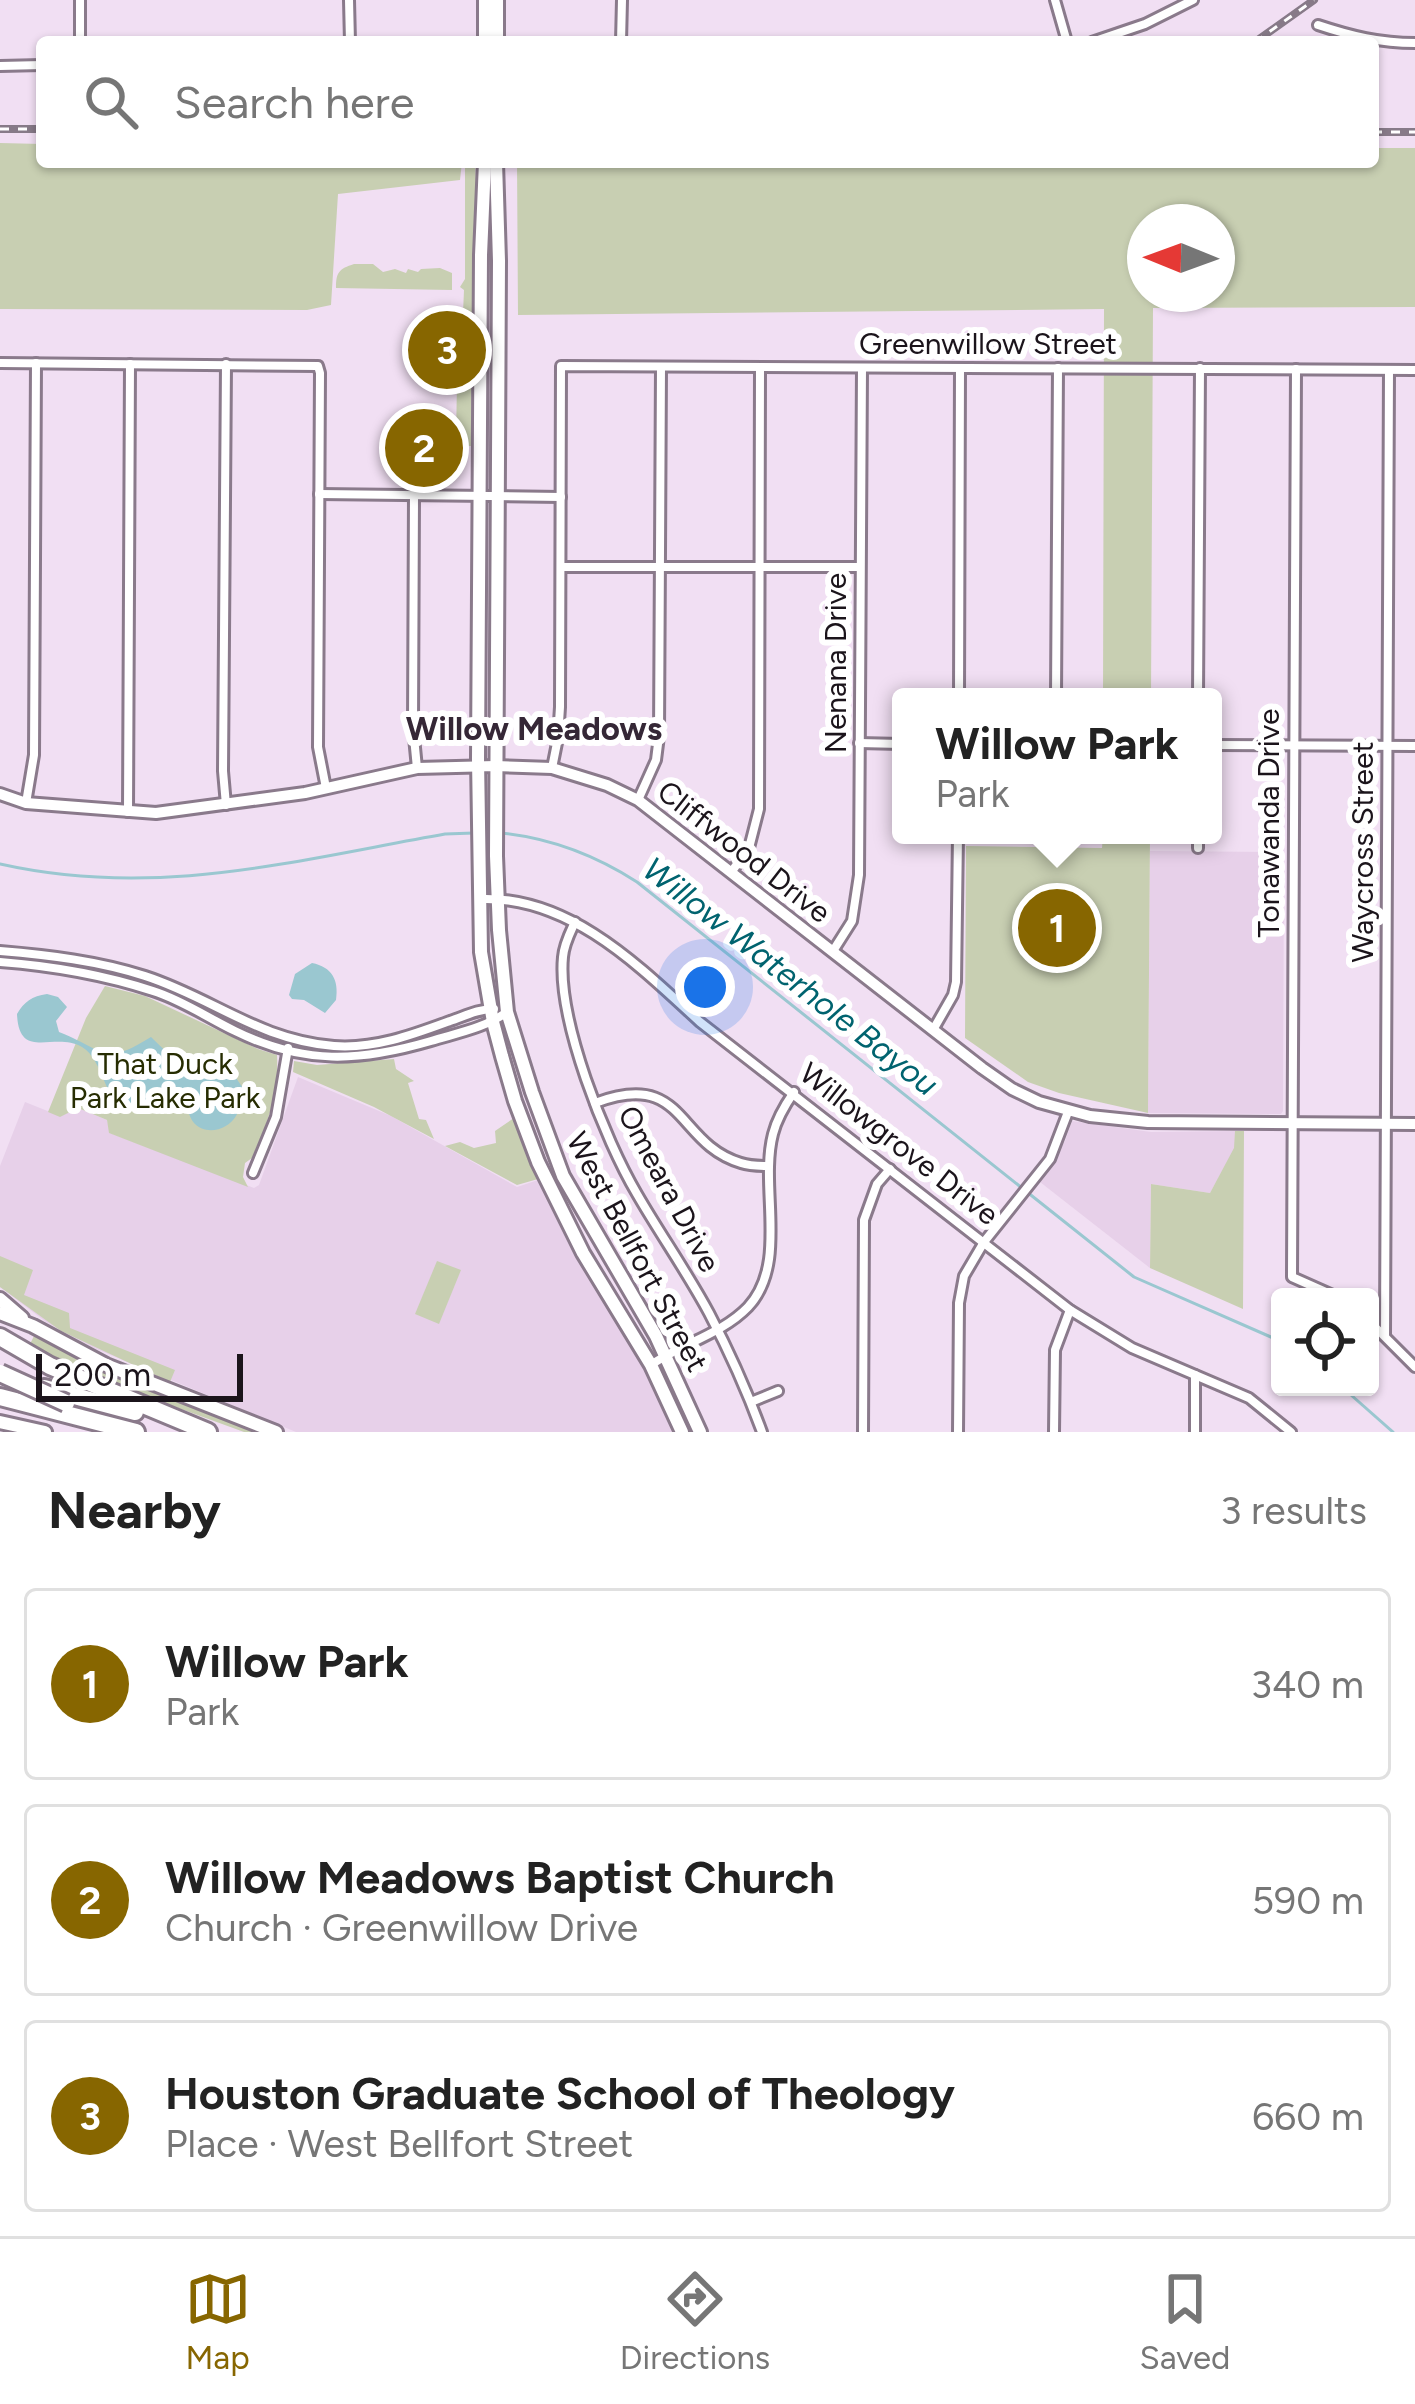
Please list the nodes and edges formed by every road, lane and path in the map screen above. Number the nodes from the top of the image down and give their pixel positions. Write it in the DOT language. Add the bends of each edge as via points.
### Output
graph roads {
  1 [pos="80,0"];
  2 [pos="350,0"];
  3 [pos="485,0"];
  4 [pos="497,0"];
  5 [pos="622,0"];
  6 [pos="1054,0"];
  7 [pos="1165,0"];
  8 [pos="1193,0"];
  9 [pos="1172,11"];
  10 [pos="1318,25"];
  11 [pos="80,36"];
  12 [pos="350,36"];
  13 [pos="485,36"];
  14 [pos="497,36"];
  15 [pos="621,36"];
  16 [pos="1065,36"];
  17 [pos="1110,36"];
  18 [pos="1347,36"];
  19 [pos="1379,42"];
  20 [pos="1415,43"];
  21 [pos="36,65"];
  22 [pos="0,66"];
  23 [pos="484,168"];
  24 [pos="496,168"];
  25 [pos="481,325"];
  26 [pos="498,325"];
  27 [pos="0,363"];
  28 [pos="36,363"];
  29 [pos="130,364"];
  30 [pos="226,364"];
  31 [pos="662,368"];
  32 [pos="760,368"];
  33 [pos="862,368"];
  34 [pos="1058,368"];
  35 [pos="1200,368"];
  36 [pos="960,369"];
  37 [pos="1295,369"];
  38 [pos="1389,370"];
  39 [pos="1415,370"];
  40 [pos="319,494"];
  41 [pos="414,495"];
  42 [pos="481,496"];
  43 [pos="496,496"];
  44 [pos="560,497"];
  45 [pos="561,567"];
  46 [pos="660,567"];
  47 [pos="760,567"];
  48 [pos="860,567"];
  49 [pos="496,632"];
  50 [pos="479,633"];
  51 [pos="959,688"];
  52 [pos="1056,688"];
  53 [pos="1198,688"];
  54 [pos="859,743"];
  55 [pos="892,744"];
  56 [pos="1222,745"];
  57 [pos="1293,745"];
  58 [pos="1388,746"];
  59 [pos="1415,746"];
  60 [pos="478,766"];
  61 [pos="495,766"];
  62 [pos="416,768"];
  63 [pos="552,768"];
  64 [pos="326,788"];
  65 [pos="0,794"];
  66 [pos="638,800"];
  67 [pos="26,803"];
  68 [pos="226,805"];
  69 [pos="128,812"];
  70 [pos="958,844"];
  71 [pos="1198,844"];
  72 [pos="1198,848"];
  73 [pos="732,871"];
  74 [pos="497,898"];
  75 [pos="479,899"];
  76 [pos="575,922"];
  77 [pos="0,951"];
  78 [pos="833,951"];
  79 [pos="0,962"];
  80 [pos="94,964"];
  81 [pos="92,975"];
  82 [pos="507,1012"];
  83 [pos="231,1015"];
  84 [pos="492,1015"];
  85 [pos="225,1026"];
  86 [pos="933,1030"];
  87 [pos="290,1039"];
  88 [pos="395,1046"];
  89 [pos="287,1051"];
  90 [pos="794,1092"];
  91 [pos="596,1103"];
  92 [pos="1068,1112"];
  93 [pos="1292,1124"];
  94 [pos="1386,1124"];
  95 [pos="1415,1124"];
  96 [pos="769,1166"];
  97 [pos="890,1169"];
  98 [pos="253,1173"];
  99 [pos="563,1176"];
  100 [pos="548,1183"];
  101 [pos="984,1242"];
  102 [pos="583,1253"];
  103 [pos="616,1271"];
  104 [pos="1317,1288"];
  105 [pos="0,1300"];
  106 [pos="1070,1310"];
  107 [pos="0,1313"];
  108 [pos="33,1327"];
  109 [pos="717,1328"];
  110 [pos="1379,1330"];
  111 [pos="1385,1335"];
  112 [pos="0,1337"];
  113 [pos="664,1356"];
  114 [pos="651,1365"];
  115 [pos="1415,1366"];
  116 [pos="0,1375"];
  117 [pos="1195,1375"];
  118 [pos="778,1391"];
  119 [pos="0,1397"];
  120 [pos="751,1402"];
  121 [pos="0,1422"];
  122 [pos="45,1432"];
  123 [pos="137,1432"];
  124 [pos="203,1432"];
  125 [pos="276,1432"];
  126 [pos="682,1432"];
  127 [pos="700,1432"];
  128 [pos="762,1432"];
  129 [pos="863,1432"];
  130 [pos="958,1432"];
  131 [pos="1054,1432"];
  132 [pos="1195,1432"];
  133 [pos="1291,1432"];
  1 -- 11 [label="street"];
  2 -- 12 [label="street"];
  3 -- 13 [label="main road"];
  4 -- 14 [label="main road"];
  5 -- 15 [label="street"];
  6 -- 16 [label="street"];
  7 -- 9 [label="street"];
  8 -- 9 [label="street"];
  9 -- 17 [label="street"];
  10 -- 18 [label="street"];
  19 -- 20 [label="street"];
  21 -- 22 [label="street"];
  23 -- 25 [label="main road, West Bellfort Street"];
  24 -- 26 [label="main road, West Bellfort Street"];
  25 -- 26 [label="main road"];
  25 -- 42 [label="main road, West Bellfort Street"];
  26 -- 43 [label="main road, West Bellfort Street"];
  27 -- 28 [label="street"];
  28 -- 29 [label="street"];
  28 -- 67 [label="street" via="34,755"];
  29 -- 30 [label="street"];
  29 -- 69 [label="street"];
  30 -- 40 [label="street" via="318,366"];
  30 -- 68 [label="street"];
  31 -- 32 [label="street, Greenwillow Street"];
  31 -- 44 [label="street, Greenwillow Street" via="561,366"];
  31 -- 46 [label="street"];
  32 -- 33 [label="street, Greenwillow Street"];
  32 -- 47 [label="street"];
  33 -- 36 [label="street, Greenwillow Street"];
  33 -- 48 [label="street, Nenana Drive"];
  34 -- 35 [label="street, Greenwillow Street"];
  34 -- 36 [label="street, Greenwillow Street"];
  34 -- 52 [label="street"];
  35 -- 37 [label="street, Greenwillow Street"];
  35 -- 53 [label="street"];
  36 -- 51 [label="street"];
  37 -- 38 [label="street, Greenwillow Street"];
  37 -- 57 [label="street, Tonawanda Drive"];
  38 -- 39 [label="street, Greenwillow Street"];
  38 -- 58 [label="street, Waycross Street"];
  40 -- 41 [label="street"];
  40 -- 64 [label="street" via="318,747"];
  41 -- 42 [label="street"];
  41 -- 62 [label="street"];
  42 -- 43 [label="street"];
  42 -- 50 [label="main road, West Bellfort Street"];
  43 -- 44 [label="street"];
  43 -- 49 [label="main road, West Bellfort Street"];
  44 -- 45 [label="street"];
  45 -- 46 [label="street"];
  45 -- 63 [label="street"];
  46 -- 47 [label="street"];
  46 -- 66 [label="street" via="659,736"];
  47 -- 48 [label="street"];
  47 -- 73 [label="street" via="759,809 749,848"];
  48 -- 54 [label="street, Nenana Drive"];
  49 -- 50 [label="main road"];
  49 -- 61 [label="main road, West Bellfort Street"];
  50 -- 60 [label="main road, West Bellfort Street"];
  54 -- 55 [label="street"];
  54 -- 78 [label="street, Nenana Drive" via="857,899"];
  56 -- 57 [label="street"];
  57 -- 58 [label="street"];
  57 -- 93 [label="street, Tonawanda Drive"];
  58 -- 59 [label="street"];
  58 -- 94 [label="street, Waycross Street"];
  60 -- 61 [label="street, Cliffwood Drive"];
  60 -- 62 [label="street, Cliffwood Drive"];
  60 -- 75 [label="main road, West Bellfort Street"];
  61 -- 63 [label="street, Cliffwood Drive"];
  61 -- 74 [label="main road, West Bellfort Street"];
  62 -- 64 [label="street, Cliffwood Drive"];
  63 -- 66 [label="street, Cliffwood Drive"];
  64 -- 68 [label="street, Cliffwood Drive"];
  65 -- 67 [label="street, Cliffwood Drive"];
  66 -- 73 [label="street, Cliffwood Drive"];
  67 -- 69 [label="street, Cliffwood Drive"];
  68 -- 69 [label="street, Cliffwood Drive"];
  70 -- 86 [label="street" via="956,982"];
  71 -- 72 [label="street"];
  73 -- 78 [label="street, Cliffwood Drive"];
  74 -- 75 [label="street, Willowgrove Drive"];
  74 -- 76 [label="street, Willowgrove Drive"];
  74 -- 82 [label="main road, West Bellfort Street"];
  75 -- 84 [label="main road, West Bellfort Street"];
  76 -- 90 [label="street, Willowgrove Drive"];
  76 -- 91 [label="street, Omeara Drive" via="564,986"];
  77 -- 80 [label="street"];
  78 -- 86 [label="street, Cliffwood Drive"];
  79 -- 81 [label="street"];
  80 -- 81 [label="street"];
  80 -- 83 [label="street" via="145,976"];
  81 -- 85 [label="street" via="156,992"];
  82 -- 84 [label="street"];
  82 -- 99 [label="main road, West Bellfort Street"];
  83 -- 85 [label="street"];
  83 -- 87 [label="street"];
  84 -- 88 [label="street"];
  84 -- 88 [label="street"];
  84 -- 100 [label="main road, West Bellfort Street"];
  85 -- 89 [label="street"];
  86 -- 92 [label="street, Cliffwood Drive" via="1012,1089"];
  87 -- 88 [label="street"];
  87 -- 89 [label="street"];
  88 -- 89 [label="street" via="334,1058"];
  89 -- 98 [label="street" via="276,1118"];
  90 -- 96 [label="street" via="773,1132"];
  90 -- 97 [label="street, Willowgrove Drive"];
  91 -- 96 [label="street" via="625,1093 652,1096 720,1153"];
  91 -- 109 [label="street, Omeara Drive" via="635,1192"];
  92 -- 93 [label="street, Cliffwood Drive"];
  92 -- 101 [label="street" via="1036,1180"];
  93 -- 94 [label="street, Cliffwood Drive"];
  93 -- 104 [label="street, Tonawanda Drive" via="1292,1277"];
  94 -- 95 [label="street, Cliffwood Drive"];
  94 -- 111 [label="street, Waycross Street"];
  96 -- 109 [label="street" via="766,1276 745,1310"];
  97 -- 101 [label="street, Willowgrove Drive"];
  97 -- 129 [label="street" via="864,1220"];
  99 -- 100 [label="main road"];
  99 -- 103 [label="main road, West Bellfort Street"];
  100 -- 102 [label="main road, West Bellfort Street"];
  101 -- 106 [label="street, Willowgrove Drive"];
  101 -- 130 [label="street" via="959,1294"];
  102 -- 103 [label="main road" via="598,1253"];
  102 -- 114 [label="main road, West Bellfort Street"];
  103 -- 113 [label="main road, West Bellfort Street"];
  105 -- 108 [label="main road"];
  106 -- 117 [label="street, Willowgrove Drive"];
  106 -- 131 [label="street" via="1054,1350"];
  107 -- 108 [label="main road"];
  108 -- 125 [label="main road"];
  109 -- 113 [label="street"];
  109 -- 120 [label="street, Omeara Drive"];
  110 -- 111 [label="street"];
  111 -- 115 [label="street"];
  112 -- 124 [label="highway"];
  113 -- 114 [label="street"];
  113 -- 127 [label="main road, West Bellfort Street"];
  114 -- 126 [label="main road, West Bellfort Street"];
  116 -- 123 [label="highway, bridge"];
  116 -- 124 [label="highway"];
  117 -- 132 [label="street"];
  117 -- 133 [label="street, Willowgrove Drive" via="1249,1399"];
  118 -- 120 [label="street"];
  119 -- 123 [label="highway"];
  120 -- 128 [label="street, Omeara Drive"];
  121 -- 122 [label="main road"];
}
